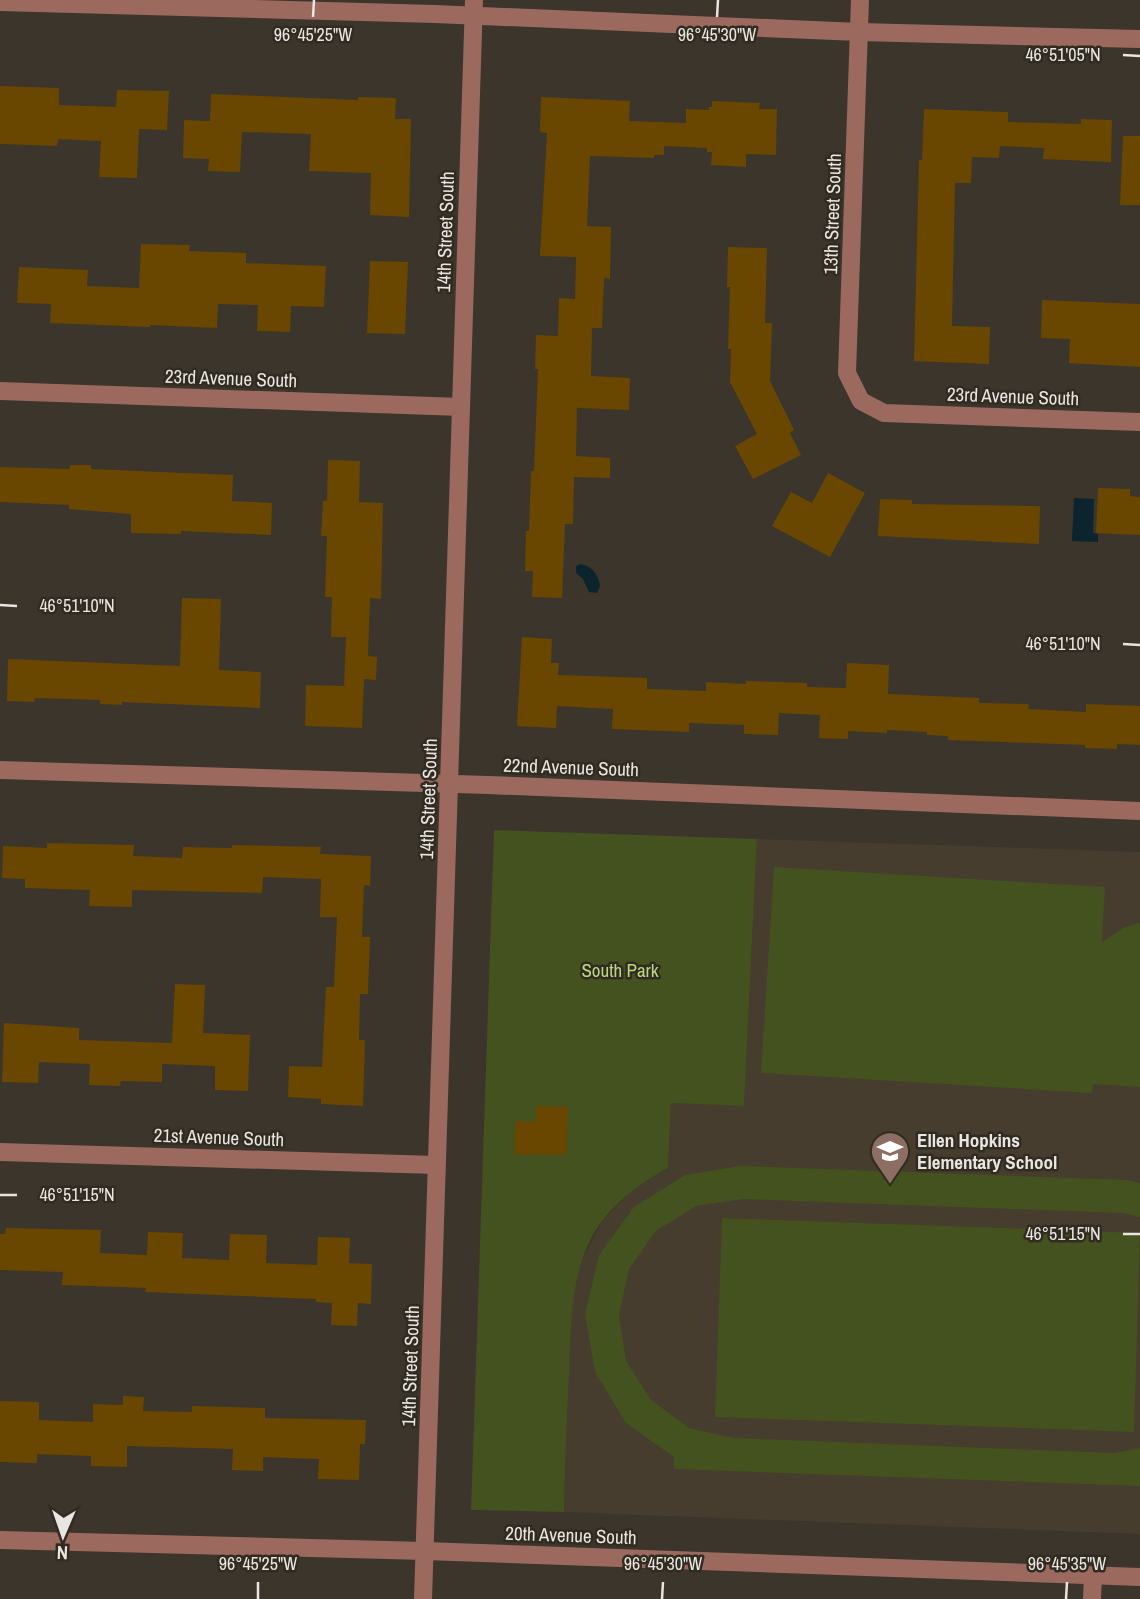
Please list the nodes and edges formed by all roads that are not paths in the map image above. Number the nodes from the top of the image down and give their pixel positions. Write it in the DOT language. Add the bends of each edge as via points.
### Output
graph roads {
  1 [pos="860,0"];
  2 [pos="0,2"];
  3 [pos="473,8"];
  4 [pos="859,32"];
  5 [pos="1140,39"];
  6 [pos="0,391"];
  7 [pos="461,407"];
  8 [pos="884,412"];
  9 [pos="1140,422"];
  10 [pos="0,770"];
  11 [pos="449,783"];
  12 [pos="1140,811"];
  13 [pos="0,1152"];
  14 [pos="436,1165"];
  15 [pos="0,1539"];
  16 [pos="425,1551"];
  17 [pos="1093,1576"];
  18 [pos="1140,1577"];
  19 [pos="423,1599"];
  20 [pos="1092,1599"];
  1 -- 4 [label="street, 13th Street South"];
  2 -- 3 [label="street"];
  3 -- 4 [label="street"];
  3 -- 7 [label="street, 14th Street South"];
  4 -- 5 [label="street"];
  4 -- 8 [label="street, 13th Street South" via="847,373 861,401"];
  6 -- 7 [label="street, 23rd Avenue South"];
  7 -- 11 [label="street, 14th Street South"];
  8 -- 9 [label="street, 23rd Avenue South"];
  10 -- 11 [label="street, 22nd Avenue South"];
  11 -- 12 [label="street, 22nd Avenue South"];
  11 -- 14 [label="street, 14th Street South"];
  13 -- 14 [label="street, 21st Avenue South"];
  14 -- 16 [label="street, 14th Street South"];
  15 -- 16 [label="street, 20th Avenue South"];
  16 -- 17 [label="street, 20th Avenue South"];
  16 -- 19 [label="street, 14th Street South"];
  17 -- 18 [label="street, 20th Avenue South"];
  17 -- 20 [label="street"];
}
